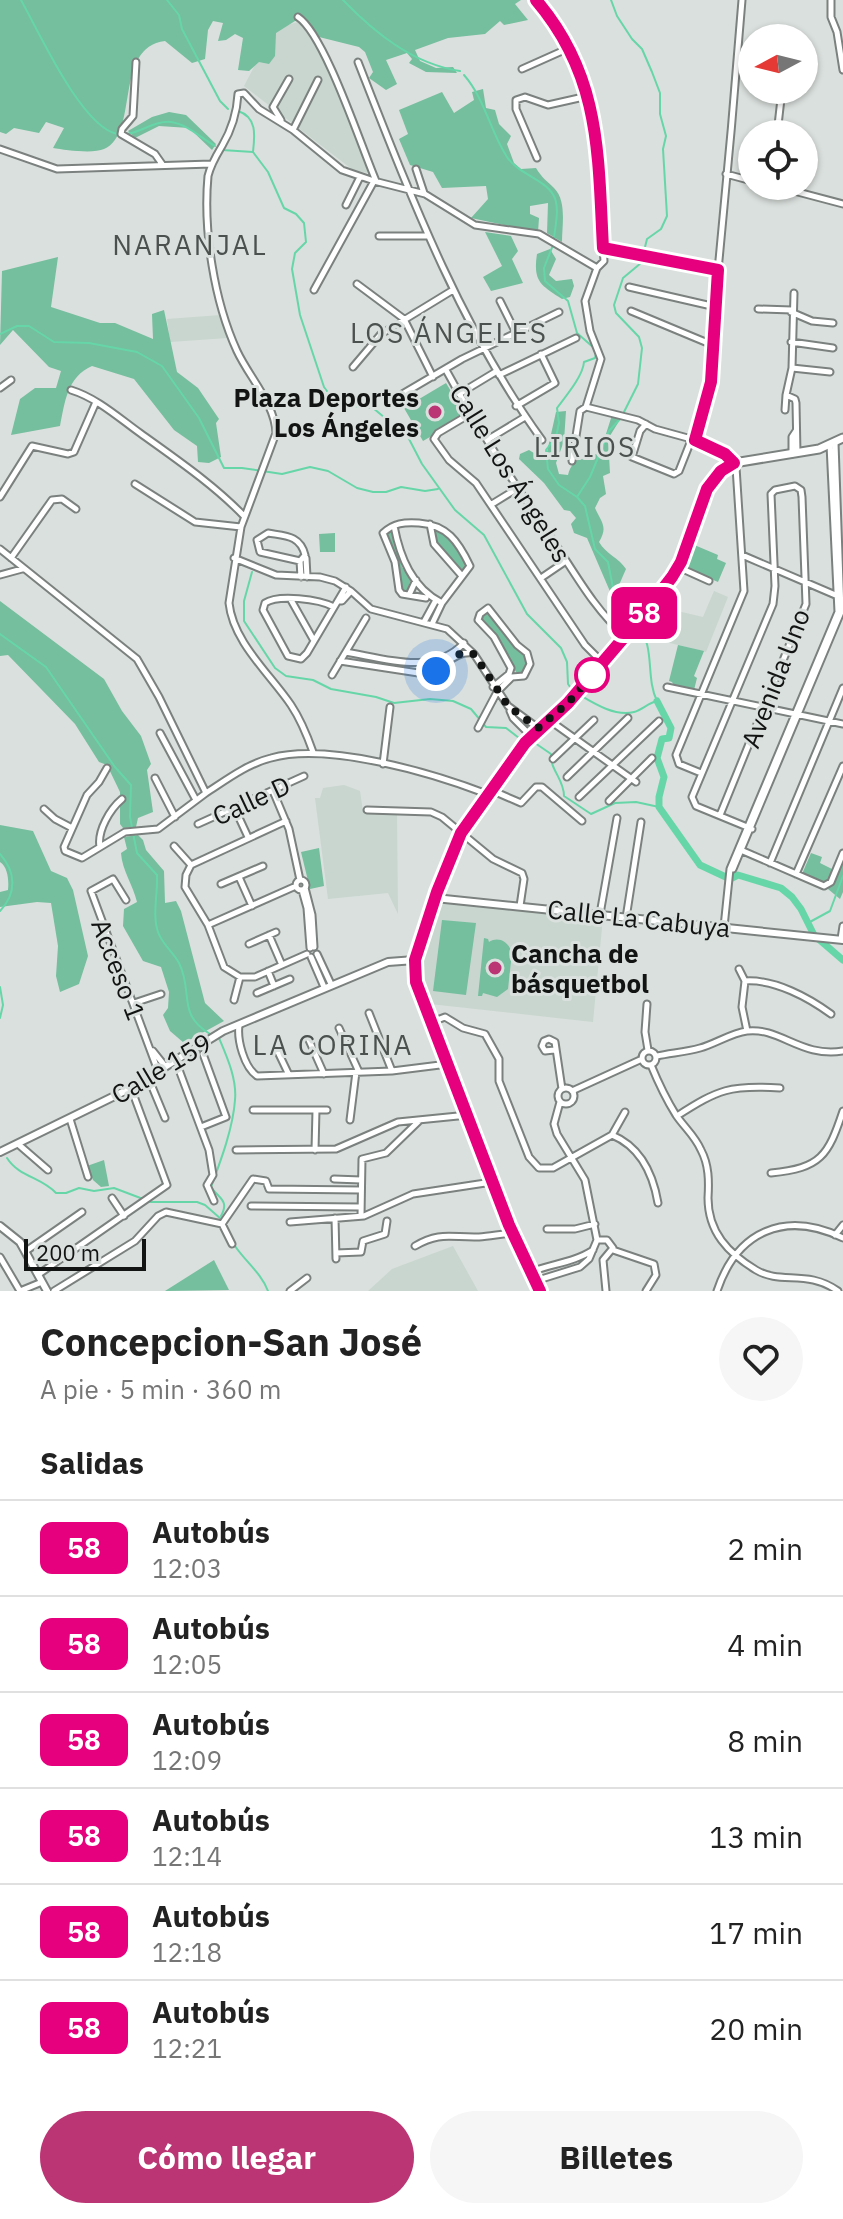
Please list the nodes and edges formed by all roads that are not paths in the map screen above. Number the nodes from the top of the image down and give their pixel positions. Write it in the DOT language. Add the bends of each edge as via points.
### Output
graph roads {
  1 [pos="536,0"];
  2 [pos="742,0"];
  3 [pos="831,0"];
  4 [pos="298,17"];
  5 [pos="569,48"];
  6 [pos="136,62"];
  7 [pos="358,62"];
  8 [pos="522,69"];
  9 [pos="843,70"];
  10 [pos="289,79"];
  11 [pos="318,80"];
  12 [pos="588,96"];
  13 [pos="284,124"];
  14 [pos="293,130"];
  15 [pos="0,149"];
  16 [pos="537,158"];
  17 [pos="162,164"];
  18 [pos="211,164"];
  19 [pos="416,169"];
  20 [pos="726,174"];
  21 [pos="360,177"];
  22 [pos="738,177"];
  23 [pos="375,182"];
  24 [pos="408,189"];
  25 [pos="425,194"];
  26 [pos="818,197"];
  27 [pos="843,204"];
  28 [pos="346,205"];
  29 [pos="379,236"];
  30 [pos="427,236"];
  31 [pos="603,248"];
  32 [pos="597,268"];
  33 [pos="718,270"];
  34 [pos="357,284"];
  35 [pos="629,287"];
  36 [pos="314,290"];
  37 [pos="453,290"];
  38 [pos="794,293"];
  39 [pos="500,301"];
  40 [pos="716,307"];
  41 [pos="758,309"];
  42 [pos="631,311"];
  43 [pos="791,311"];
  44 [pos="559,312"];
  45 [pos="404,319"];
  46 [pos="833,323"];
  47 [pos="516,333"];
  48 [pos="576,338"];
  49 [pos="791,342"];
  50 [pos="715,346"];
  51 [pos="485,348"];
  52 [pos="833,348"];
  53 [pos="541,354"];
  54 [pos="353,367"];
  55 [pos="792,368"];
  56 [pos="446,370"];
  57 [pos="830,372"];
  58 [pos="498,373"];
  59 [pos="433,377"];
  60 [pos="11,380"];
  61 [pos="0,388"];
  62 [pos="71,390"];
  63 [pos="459,394"];
  64 [pos="786,395"];
  65 [pos="399,396"];
  66 [pos="96,402"];
  67 [pos="516,406"];
  68 [pos="586,407"];
  69 [pos="785,410"];
  70 [pos="470,414"];
  71 [pos="525,417"];
  72 [pos="646,424"];
  73 [pos="843,438"];
  74 [pos="693,439"];
  75 [pos="487,440"];
  76 [pos="542,440"];
  77 [pos="832,444"];
  78 [pos="794,454"];
  79 [pos="837,455"];
  80 [pos="572,461"];
  81 [pos="734,463"];
  82 [pos="838,481"];
  83 [pos="135,484"];
  84 [pos="518,488"];
  85 [pos="0,497"];
  86 [pos="492,504"];
  87 [pos="76,509"];
  88 [pos="244,517"];
  89 [pos="430,524"];
  90 [pos="394,526"];
  91 [pos="241,527"];
  92 [pos="839,543"];
  93 [pos="0,549"];
  94 [pos="305,555"];
  95 [pos="742,555"];
  96 [pos="11,558"];
  97 [pos="234,558"];
  98 [pos="300,561"];
  99 [pos="566,561"];
  100 [pos="678,567"];
  101 [pos="774,568"];
  102 [pos="23,569"];
  103 [pos="0,575"];
  104 [pos="462,576"];
  105 [pos="304,577"];
  106 [pos="541,578"];
  107 [pos="416,580"];
  108 [pos="709,581"];
  109 [pos="806,582"];
  110 [pos="348,589"];
  111 [pos="409,595"];
  112 [pos="841,597"];
  113 [pos="426,598"];
  114 [pos="291,600"];
  115 [pos="439,602"];
  116 [pos="336,604"];
  117 [pos="366,618"];
  118 [pos="424,622"];
  119 [pos="432,624"];
  120 [pos="625,636"];
  121 [pos="313,640"];
  122 [pos="464,643"];
  123 [pos="346,652"];
  124 [pos="474,654"];
  125 [pos="375,657"];
  126 [pos="340,661"];
  127 [pos="408,662"];
  128 [pos="445,662"];
  129 [pos="602,662"];
  130 [pos="373,666"];
  131 [pos="406,671"];
  132 [pos="332,675"];
  133 [pos="667,687"];
  134 [pos="843,688"];
  135 [pos="495,689"];
  136 [pos="702,694"];
  137 [pos="732,701"];
  138 [pos="508,706"];
  139 [pos="390,707"];
  140 [pos="765,708"];
  141 [pos="797,714"];
  142 [pos="628,718"];
  143 [pos="549,720"];
  144 [pos="594,720"];
  145 [pos="659,721"];
  146 [pos="829,721"];
  147 [pos="843,724"];
  148 [pos="478,728"];
  149 [pos="538,728"];
  150 [pos="160,733"];
  151 [pos="531,736"];
  152 [pos="575,738"];
  153 [pos="593,751"];
  154 [pos="313,752"];
  155 [pos="652,758"];
  156 [pos="553,759"];
  157 [pos="383,764"];
  158 [pos="612,765"];
  159 [pos="843,766"];
  160 [pos="107,768"];
  161 [pos="701,773"];
  162 [pos="304,776"];
  163 [pos="567,777"];
  164 [pos="155,778"];
  165 [pos="634,781"];
  166 [pos="205,791"];
  167 [pos="273,791"];
  168 [pos="488,792"];
  169 [pos="579,797"];
  170 [pos="122,799"];
  171 [pos="196,800"];
  172 [pos="609,801"];
  173 [pos="44,809"];
  174 [pos="235,809"];
  175 [pos="367,810"];
  176 [pos="720,815"];
  177 [pos="175,817"];
  178 [pos="617,818"];
  179 [pos="286,821"];
  180 [pos="582,821"];
  181 [pos="641,822"];
  182 [pos="198,824"];
  183 [pos="72,828"];
  184 [pos="750,828"];
  185 [pos="461,833"];
  186 [pos="248,837"];
  187 [pos="174,846"];
  188 [pos="100,847"];
  189 [pos="743,851"];
  190 [pos="843,853"];
  191 [pos="770,863"];
  192 [pos="191,865"];
  193 [pos="263,866"];
  194 [pos="731,873"];
  195 [pos="796,874"];
  196 [pos="239,877"];
  197 [pos="221,884"];
  198 [pos="301,888"];
  199 [pos="435,898"];
  200 [pos="126,900"];
  201 [pos="252,906"];
  202 [pos="520,906"];
  203 [pos="600,914"];
  204 [pos="626,918"];
  205 [pos="208,925"];
  206 [pos="843,926"];
  207 [pos="724,927"];
  208 [pos="842,940"];
  209 [pos="249,944"];
  210 [pos="312,952"];
  211 [pos="415,960"];
  212 [pos="282,965"];
  213 [pos="739,969"];
  214 [pos="268,971"];
  215 [pos="240,977"];
  216 [pos="290,979"];
  217 [pos="745,981"];
  218 [pos="328,985"];
  219 [pos="274,986"];
  220 [pos="257,993"];
  221 [pos="161,994"];
  222 [pos="234,1000"];
  223 [pos="134,1003"];
  224 [pos="647,1004"];
  225 [pos="369,1013"];
  226 [pos="831,1014"];
  227 [pos="431,1022"];
  228 [pos="239,1024"];
  229 [pos="339,1028"];
  230 [pos="747,1031"];
  231 [pos="308,1038"];
  232 [pos="151,1049"];
  233 [pos="554,1050"];
  234 [pos="648,1050"];
  235 [pos="843,1051"];
  236 [pos="278,1052"];
  237 [pos="203,1054"];
  238 [pos="657,1056"];
  239 [pos="175,1059"];
  240 [pos="642,1059"];
  241 [pos="448,1064"];
  242 [pos="651,1065"];
  243 [pos="165,1066"];
  244 [pos="158,1071"];
  245 [pos="392,1071"];
  246 [pos="358,1072"];
  247 [pos="324,1074"];
  248 [pos="289,1075"];
  249 [pos="148,1077"];
  250 [pos="131,1088"];
  251 [pos="780,1088"];
  252 [pos="562,1089"];
  253 [pos="572,1091"];
  254 [pos="560,1102"];
  255 [pos="253,1110"];
  256 [pos="316,1110"];
  257 [pos="327,1110"];
  258 [pos="843,1111"];
  259 [pos="625,1112"];
  260 [pos="469,1115"];
  261 [pos="677,1116"];
  262 [pos="165,1118"];
  263 [pos="70,1119"];
  264 [pos="350,1120"];
  265 [pos="419,1121"];
  266 [pos="201,1127"];
  267 [pos="612,1135"];
  268 [pos="18,1144"];
  269 [pos="236,1150"];
  270 [pos="315,1150"];
  271 [pos="0,1152"];
  272 [pos="573,1158"];
  273 [pos="48,1170"];
  274 [pos="771,1173"];
  275 [pos="88,1177"];
  276 [pos="334,1179"];
  277 [pos="361,1180"];
  278 [pos="493,1182"];
  279 [pos="361,1190"];
  280 [pos="112,1198"];
  281 [pos="214,1201"];
  282 [pos="658,1203"];
  283 [pos="251,1206"];
  284 [pos="361,1207"];
  285 [pos="82,1212"];
  286 [pos="124,1216"];
  287 [pos="361,1216"];
  288 [pos="335,1218"];
  289 [pos="387,1221"];
  290 [pos="290,1222"];
  291 [pos="222,1224"];
  292 [pos="595,1224"];
  293 [pos="843,1225"];
  294 [pos="0,1226"];
  295 [pos="547,1229"];
  296 [pos="513,1233"];
  297 [pos="835,1235"];
  298 [pos="843,1238"];
  299 [pos="597,1240"];
  300 [pos="232,1244"];
  301 [pos="415,1246"];
  302 [pos="594,1249"];
  303 [pos="613,1250"];
  304 [pos="26,1251"];
  305 [pos="735,1255"];
  306 [pos="566,1260"];
  307 [pos="1,1261"];
  308 [pos="531,1272"];
  309 [pos="570,1272"];
  310 [pos="39,1274"];
  311 [pos="307,1278"];
  312 [pos="535,1281"];
  313 [pos="42,1282"];
  314 [pos="20,1291"];
  315 [pos="47,1291"];
  316 [pos="54,1291"];
  317 [pos="290,1291"];
  318 [pos="540,1291"];
  319 [pos="606,1291"];
  320 [pos="646,1291"];
  321 [pos="717,1291"];
  322 [pos="838,1291"];
  1 -- 5 [label="street"];
  2 -- 20 [label="street"];
  3 -- 9 [label="street"];
  4 -- 23 [label="street" via="316,39"];
  5 -- 8 [label="street"];
  5 -- 12 [label="street"];
  6 -- 17 [label="street" via="133,116 121,134"];
  7 -- 24 [label="street, Calle Los Ángeles"];
  10 -- 13 [label="street" via="273,107"];
  11 -- 14 [label="street"];
  12 -- 16 [label="street" via="548,105 525,97 516,100"];
  12 -- 31 [label="street" via="599,151"];
  13 -- 14 [label="street"];
  13 -- 18 [label="street" via="240,92 230,130"];
  14 -- 21 [label="street" via="342,170"];
  15 -- 17 [label="street" via="57,169"];
  17 -- 18 [label="street"];
  18 -- 88 [label="street" via="206,190 220,303 233,342 276,428"];
  19 -- 25 [label="street"];
  20 -- 22 [label="street"];
  20 -- 33 [label="street"];
  21 -- 23 [label="street"];
  21 -- 28 [label="street"];
  23 -- 24 [label="street"];
  23 -- 36 [label="street"];
  24 -- 25 [label="street"];
  24 -- 30 [label="street, Calle Los Ángeles"];
  25 -- 32 [label="street" via="475,225 539,234"];
  26 -- 27 [label="street"];
  29 -- 30 [label="street"];
  30 -- 37 [label="street, Calle Los Ángeles"];
  31 -- 32 [label="street" via="604,261"];
  31 -- 33 [label="street"];
  32 -- 68 [label="street" via="585,301 601,359"];
  33 -- 40 [label="street"];
  34 -- 45 [label="street"];
  35 -- 40 [label="street"];
  37 -- 45 [label="street"];
  37 -- 51 [label="street, Calle Los Ángeles"];
  38 -- 43 [label="street"];
  39 -- 47 [label="street"];
  40 -- 50 [label="street"];
  41 -- 43 [label="street"];
  42 -- 50 [label="street"];
  43 -- 46 [label="street"];
  43 -- 49 [label="street"];
  44 -- 47 [label="street"];
  45 -- 54 [label="street" via="381,334"];
  45 -- 59 [label="street"];
  47 -- 51 [label="street"];
  48 -- 53 [label="street"];
  49 -- 52 [label="street"];
  49 -- 55 [label="street"];
  50 -- 74 [label="street" via="711,382"];
  51 -- 56 [label="street, Calle Los Ángeles"];
  51 -- 58 [label="street"];
  53 -- 58 [label="street"];
  53 -- 67 [label="street" via="555,383"];
  55 -- 57 [label="street"];
  55 -- 64 [label="street"];
  56 -- 59 [label="street"];
  56 -- 63 [label="street, Calle Los Ángeles"];
  58 -- 63 [label="street"];
  58 -- 67 [label="street"];
  59 -- 65 [label="street"];
  60 -- 61 [label="street"];
  62 -- 66 [label="street"];
  63 -- 70 [label="street, Calle Los Ángeles"];
  64 -- 69 [label="street"];
  64 -- 78 [label="street" via="796,401"];
  66 -- 85 [label="street" via="74,452 32,446"];
  66 -- 88 [label="street" via="221,494"];
  67 -- 71 [label="street"];
  68 -- 72 [label="street"];
  68 -- 80 [label="street" via="580,411"];
  70 -- 75 [label="street, Calle Los Ángeles"];
  70 -- 86 [label="street" via="434,439"];
  71 -- 75 [label="street"];
  71 -- 76 [label="street"];
  72 -- 74 [label="street"];
  72 -- 74 [label="street" via="632,457 674,474"];
  73 -- 77 [label="main road"];
  74 -- 81 [label="street"];
  75 -- 84 [label="street, Calle Los Ángeles"];
  77 -- 78 [label="main road"];
  77 -- 79 [label="street"];
  78 -- 81 [label="main road"];
  79 -- 82 [label="street"];
  81 -- 95 [label="street"];
  81 -- 100 [label="main road" via="707,489"];
  82 -- 92 [label="street"];
  83 -- 91 [label="street" via="195,522"];
  84 -- 86 [label="street"];
  84 -- 99 [label="street, Calle Los Ángeles"];
  86 -- 106 [label="street"];
  87 -- 96 [label="street" via="62,499 52,500"];
  88 -- 91 [label="street"];
  89 -- 90 [label="street"];
  89 -- 104 [label="street" via="434,544"];
  89 -- 104 [label="street" via="443,530 467,558 470,568"];
  90 -- 107 [label="street" via="402,559"];
  90 -- 111 [label="street" via="383,537 395,562 400,593"];
  91 -- 97 [label="street"];
  92 -- 112 [label="street"];
  93 -- 96 [label="street"];
  94 -- 98 [label="street"];
  94 -- 98 [label="street" via="300,541 291,536 268,533 257,540 260,552"];
  94 -- 105 [label="street"];
  95 -- 101 [label="street"];
  95 -- 136 [label="street" via="743,595"];
  96 -- 102 [label="street"];
  97 -- 105 [label="street" via="276,575"];
  97 -- 154 [label="street" via="229,603 233,623 296,713"];
  98 -- 105 [label="street"];
  99 -- 106 [label="street"];
  99 -- 120 [label="street, Calle Los Ángeles" via="602,614"];
  100 -- 108 [label="street"];
  100 -- 120 [label="main road"];
  101 -- 109 [label="street"];
  101 -- 109 [label="street, Avenida Uno" via="771,494 793,486 802,497"];
  101 -- 137 [label="street" via="773,604"];
  102 -- 103 [label="street"];
  102 -- 166 [label="street" via="137,659"];
  104 -- 115 [label="street"];
  105 -- 110 [label="street" via="328,579"];
  106 -- 129 [label="street"];
  107 -- 111 [label="street"];
  107 -- 115 [label="street"];
  109 -- 112 [label="street"];
  109 -- 140 [label="street, Avenida Uno" via="806,604"];
  110 -- 116 [label="street"];
  110 -- 118 [label="street" via="371,609"];
  111 -- 113 [label="street"];
  112 -- 141 [label="street"];
  114 -- 116 [label="street"];
  114 -- 121 [label="street"];
  114 -- 121 [label="street" via="268,600 264,614 291,658 305,657"];
  115 -- 118 [label="street"];
  115 -- 119 [label="street"];
  116 -- 121 [label="street"];
  117 -- 123 [label="street"];
  118 -- 119 [label="street"];
  119 -- 122 [label="street"];
  120 -- 129 [label="main road"];
  122 -- 124 [label="street"];
  122 -- 128 [label="street"];
  123 -- 125 [label="street"];
  123 -- 126 [label="street"];
  124 -- 128 [label="street" via="461,653"];
  124 -- 135 [label="street"];
  125 -- 127 [label="street"];
  125 -- 130 [label="street"];
  126 -- 130 [label="street"];
  126 -- 132 [label="street"];
  127 -- 128 [label="street"];
  127 -- 131 [label="street"];
  128 -- 131 [label="street" via="430,673"];
  129 -- 143 [label="main road"];
  130 -- 131 [label="street"];
  133 -- 136 [label="street"];
  134 -- 146 [label="street"];
  135 -- 135 [label="street" via="526,675 530,657 488,608 478,619 511,668"];
  135 -- 138 [label="street"];
  135 -- 148 [label="street"];
  136 -- 137 [label="street"];
  136 -- 161 [label="street" via="676,755 676,760"];
  137 -- 140 [label="street"];
  137 -- 161 [label="street"];
  138 -- 149 [label="street"];
  138 -- 151 [label="street"];
  139 -- 157 [label="street"];
  140 -- 141 [label="street"];
  140 -- 176 [label="street, Avenida Uno"];
  141 -- 146 [label="street"];
  141 -- 184 [label="street"];
  142 -- 153 [label="street"];
  143 -- 149 [label="main road"];
  143 -- 152 [label="street"];
  144 -- 152 [label="street"];
  145 -- 158 [label="street"];
  146 -- 147 [label="street"];
  146 -- 191 [label="street"];
  149 -- 151 [label="main road"];
  150 -- 171 [label="street"];
  151 -- 168 [label="main road"];
  152 -- 153 [label="street"];
  152 -- 156 [label="street"];
  153 -- 158 [label="street"];
  153 -- 163 [label="street"];
  154 -- 157 [label="street"];
  154 -- 166 [label="street" via="265,759"];
  155 -- 165 [label="street"];
  157 -- 168 [label="street"];
  158 -- 165 [label="street"];
  158 -- 169 [label="street"];
  159 -- 195 [label="street"];
  160 -- 183 [label="street"];
  161 -- 176 [label="street" via="692,801"];
  162 -- 167 [label="street, Calle D"];
  164 -- 177 [label="street"];
  165 -- 172 [label="street"];
  166 -- 171 [label="street"];
  167 -- 174 [label="street, Calle D"];
  167 -- 179 [label="street"];
  168 -- 180 [label="street" via="521,803 542,787"];
  168 -- 185 [label="main road"];
  170 -- 188 [label="street" via="112,807"];
  171 -- 177 [label="street"];
  173 -- 183 [label="street"];
  174 -- 182 [label="street, Calle D"];
  174 -- 186 [label="street"];
  175 -- 185 [label="street" via="431,812"];
  176 -- 184 [label="street"];
  177 -- 188 [label="street" via="158,829 126,832"];
  178 -- 203 [label="street"];
  179 -- 186 [label="street"];
  179 -- 198 [label="street" via="300,880 305,881"];
  181 -- 204 [label="street"];
  183 -- 188 [label="street" via="64,847 68,854 82,858"];
  184 -- 189 [label="street"];
  184 -- 194 [label="street"];
  185 -- 199 [label="main road"];
  185 -- 202 [label="street" via="493,859 522,873"];
  186 -- 192 [label="street"];
  187 -- 192 [label="street"];
  189 -- 191 [label="street"];
  189 -- 194 [label="street"];
  190 -- 195 [label="street" via="828,885"];
  191 -- 195 [label="street"];
  192 -- 205 [label="street" via="185,887"];
  193 -- 196 [label="street"];
  194 -- 207 [label="street"];
  196 -- 197 [label="street"];
  196 -- 201 [label="street"];
  198 -- 201 [label="street"];
  198 -- 210 [label="street" via="312,915"];
  199 -- 202 [label="street, Calle La Cabuya"];
  199 -- 211 [label="main road"];
  200 -- 223 [label="street, Acceso 1" via="113,879 91,891"];
  201 -- 205 [label="street"];
  202 -- 203 [label="street, Calle La Cabuya"];
  203 -- 204 [label="street, Calle La Cabuya"];
  204 -- 207 [label="street, Calle La Cabuya"];
  205 -- 215 [label="street" via="224,967"];
  206 -- 208 [label="street"];
  207 -- 208 [label="street, Calle La Cabuya"];
  209 -- 212 [label="street" via="272,934"];
  210 -- 212 [label="street"];
  210 -- 218 [label="street"];
  211 -- 218 [label="street, Calle 159" via="388,962"];
  211 -- 227 [label="main road" via="416,982"];
  212 -- 214 [label="street"];
  213 -- 217 [label="street"];
  214 -- 215 [label="street"];
  214 -- 219 [label="street"];
  215 -- 222 [label="street"];
  216 -- 219 [label="street"];
  217 -- 226 [label="street" via="812,1000"];
  217 -- 230 [label="street" via="742,1007"];
  218 -- 228 [label="street, Calle 159"];
  219 -- 220 [label="street"];
  221 -- 223 [label="street"];
  223 -- 232 [label="street, Acceso 1"];
  224 -- 234 [label="street"];
  225 -- 245 [label="street"];
  227 -- 241 [label="main road"];
  227 -- 272 [label="street" via="445,1017 485,1034 497,1053 499,1081 533,1164 553,1168"];
  228 -- 239 [label="street, Calle 159"];
  228 -- 248 [label="street" via="238,1041 254,1075"];
  229 -- 246 [label="street"];
  230 -- 235 [label="street" via="771,1034 808,1050"];
  230 -- 238 [label="street"];
  231 -- 247 [label="street"];
  232 -- 243 [label="street, Acceso 1"];
  232 -- 244 [label="street, Acceso 1"];
  233 -- 252 [label="street"];
  234 -- 238 [label="street"];
  234 -- 240 [label="street"];
  236 -- 248 [label="street"];
  237 -- 266 [label="street" via="226,1113 223,1120"];
  238 -- 242 [label="street"];
  239 -- 243 [label="street, Calle 159"];
  239 -- 266 [label="street"];
  240 -- 242 [label="street"];
  240 -- 253 [label="street"];
  241 -- 245 [label="street"];
  241 -- 260 [label="main road"];
  242 -- 261 [label="street"];
  243 -- 244 [label="street, Calle 159"];
  244 -- 249 [label="street, Calle 159"];
  245 -- 246 [label="street"];
  246 -- 247 [label="street"];
  246 -- 264 [label="street"];
  247 -- 248 [label="street"];
  249 -- 250 [label="street, Calle 159"];
  249 -- 262 [label="street"];
  250 -- 263 [label="street, Calle 159"];
  250 -- 286 [label="street" via="167,1185"];
  251 -- 261 [label="street" via="738,1086 711,1094"];
  252 -- 253 [label="street"];
  252 -- 254 [label="street"];
  253 -- 254 [label="street" via="570,1103"];
  254 -- 272 [label="street" via="554,1124"];
  255 -- 256 [label="street"];
  256 -- 257 [label="street"];
  256 -- 270 [label="street"];
  258 -- 274 [label="street" via="824,1155 813,1164"];
  259 -- 267 [label="street"];
  260 -- 265 [label="street"];
  260 -- 278 [label="main road"];
  261 -- 305 [label="street" via="707,1163 711,1225"];
  263 -- 268 [label="street, Calle 159"];
  263 -- 275 [label="street"];
  265 -- 270 [label="street" via="398,1122 336,1149"];
  265 -- 277 [label="street" via="386,1153 363,1158"];
  266 -- 281 [label="street" via="213,1173 207,1185"];
  267 -- 272 [label="street"];
  267 -- 282 [label="street" via="640,1156"];
  268 -- 271 [label="street, Calle 159"];
  268 -- 273 [label="street"];
  269 -- 270 [label="street"];
  272 -- 292 [label="street" via="589,1192"];
  276 -- 277 [label="street"];
  277 -- 279 [label="street"];
  278 -- 287 [label="street" via="415,1194"];
  278 -- 296 [label="main road"];
  279 -- 284 [label="street"];
  279 -- 291 [label="street" via="269,1189 266,1181 254,1179"];
  280 -- 286 [label="street"];
  283 -- 284 [label="street"];
  284 -- 287 [label="street"];
  285 -- 304 [label="street"];
  286 -- 310 [label="street"];
  287 -- 288 [label="street"];
  288 -- 289 [label="street" via="336,1256 361,1252 363,1241 385,1234"];
  288 -- 290 [label="street"];
  291 -- 300 [label="street"];
  291 -- 316 [label="street" via="166,1212 135,1241"];
  292 -- 295 [label="street"];
  292 -- 299 [label="street"];
  293 -- 297 [label="street"];
  294 -- 304 [label="street"];
  296 -- 301 [label="street" via="442,1235"];
  296 -- 308 [label="main road"];
  297 -- 298 [label="street"];
  297 -- 305 [label="street" via="778,1227 759,1232"];
  299 -- 302 [label="street"];
  299 -- 303 [label="street" via="607,1240"];
  302 -- 306 [label="street"];
  302 -- 309 [label="street"];
  303 -- 319 [label="street" via="603,1260"];
  303 -- 320 [label="street" via="654,1264 656,1275"];
  304 -- 310 [label="street"];
  305 -- 321 [label="street"];
  305 -- 322 [label="street" via="760,1272 815,1279"];
  306 -- 308 [label="street"];
  306 -- 309 [label="street"];
  307 -- 314 [label="street"];
  308 -- 312 [label="main road"];
  309 -- 312 [label="street"];
  310 -- 313 [label="street"];
  311 -- 317 [label="street"];
  312 -- 318 [label="main road"];
  313 -- 314 [label="street"];
  313 -- 315 [label="street"];
}
